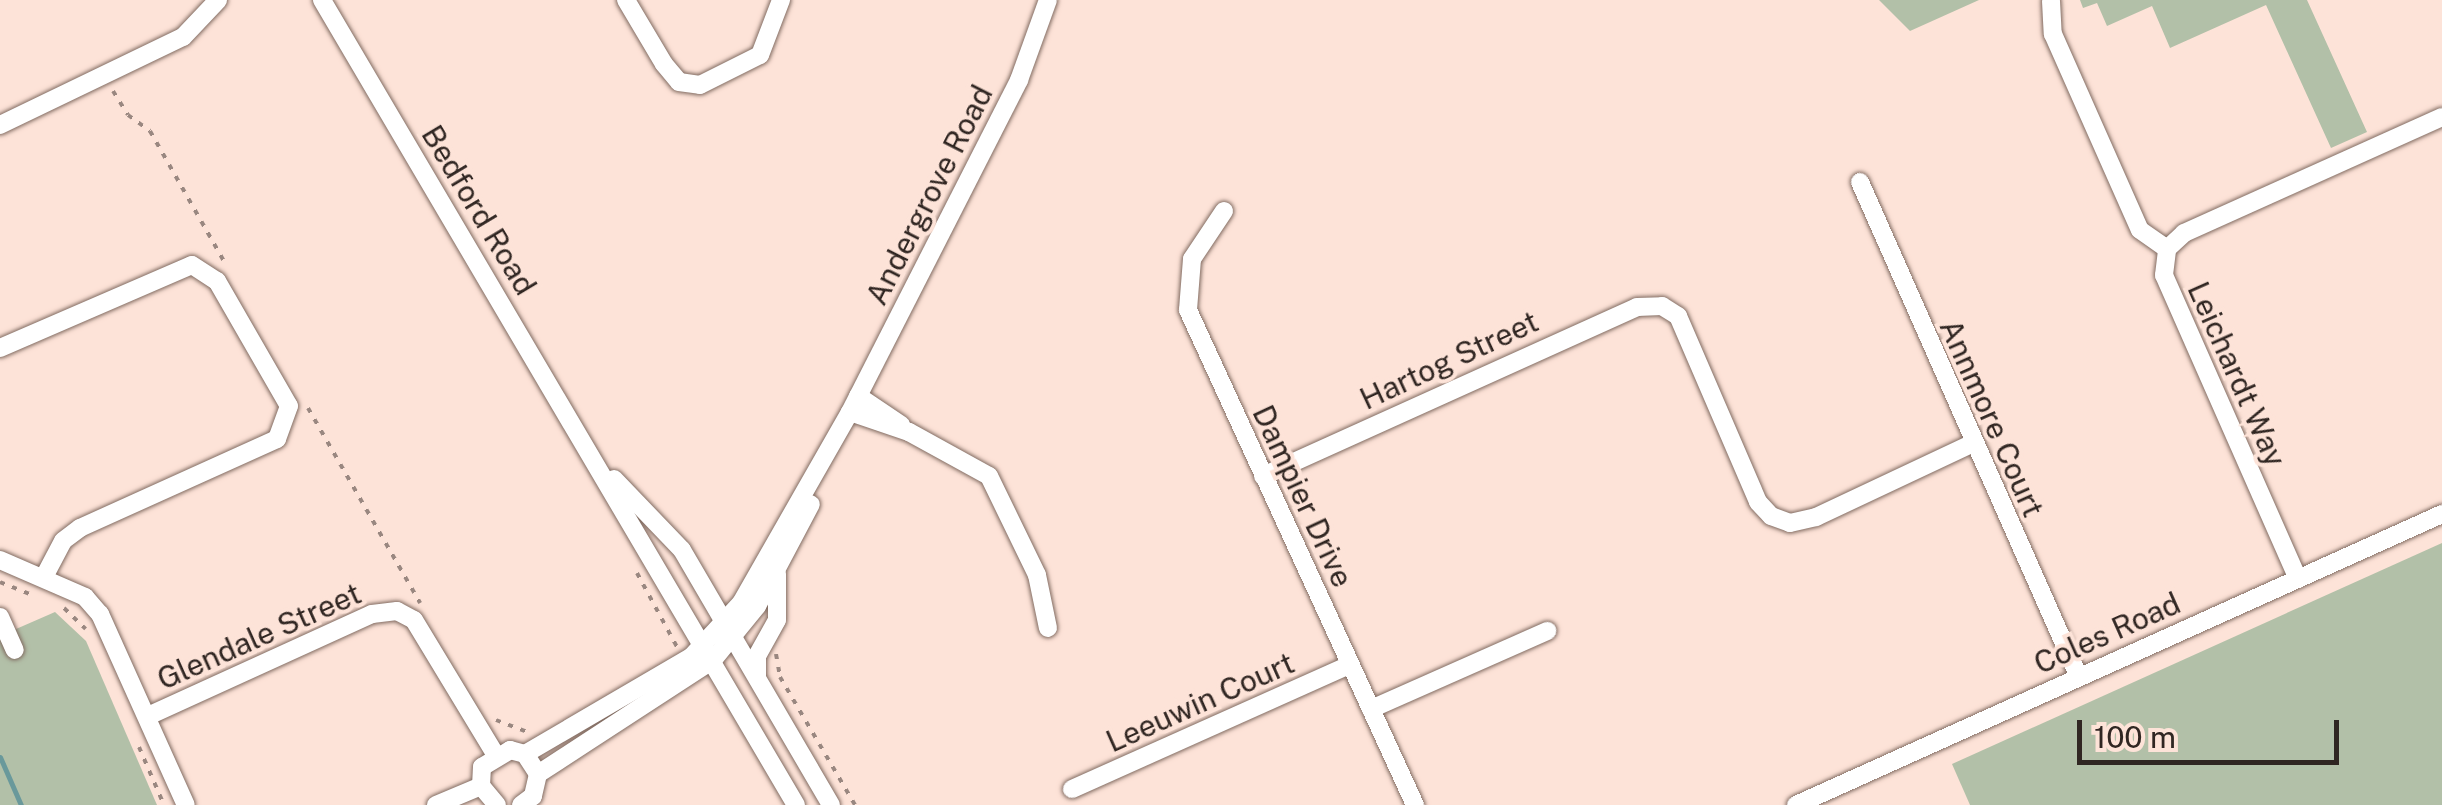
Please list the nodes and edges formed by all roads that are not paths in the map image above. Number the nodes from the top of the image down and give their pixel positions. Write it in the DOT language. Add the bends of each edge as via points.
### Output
graph roads {
  1 [pos="218,0"];
  2 [pos="322,0"];
  3 [pos="626,0"];
  4 [pos="782,0"];
  5 [pos="1048,0"];
  6 [pos="2051,1"];
  7 [pos="2442,117"];
  8 [pos="0,125"];
  9 [pos="1860,182"];
  10 [pos="1224,211"];
  11 [pos="2167,249"];
  12 [pos="0,348"];
  13 [pos="854,404"];
  14 [pos="1973,443"];
  15 [pos="587,448"];
  16 [pos="1263,476"];
  17 [pos="2442,514"];
  18 [pos="782,560"];
  19 [pos="1,562"];
  20 [pos="44,577"];
  21 [pos="2298,580"];
  22 [pos="0,616"];
  23 [pos="1048,628"];
  24 [pos="729,630"];
  25 [pos="1546,631"];
  26 [pos="15,650"];
  27 [pos="708,653"];
  28 [pos="1350,665"];
  29 [pos="2078,675"];
  30 [pos="759,682"];
  31 [pos="1371,709"];
  32 [pos="148,716"];
  33 [pos="495,754"];
  34 [pos="525,754"];
  35 [pos="538,774"];
  36 [pos="481,786"];
  37 [pos="1072,789"];
  38 [pos="186,805"];
  39 [pos="436,805"];
  40 [pos="497,805"];
  41 [pos="523,805"];
  42 [pos="796,805"];
  43 [pos="831,805"];
  44 [pos="1415,805"];
  45 [pos="1796,805"];
  1 -- 8 [label="street" via="183,38"];
  2 -- 15 [label="street, Bedford Road"];
  3 -- 4 [label="street" via="664,64 680,82 700,85 760,56"];
  5 -- 13 [label="street, Andergrove Road" via="1020,80"];
  6 -- 11 [label="street" via="2053,34 2140,230"];
  7 -- 11 [label="street, Leichardt Way" via="2184,233"];
  9 -- 14 [label="street, Annmore Court"];
  10 -- 16 [label="street, Dampier Drive" via="1192,259 1188,310"];
  11 -- 21 [label="street, Leichardt Way" via="2164,275"];
  12 -- 20 [label="street" via="192,264 217,281 289,406 277,440 80,528 62,541"];
  13 -- 18 [label="street, Andergrove Road"];
  13 -- 23 [label="street" via="971,463 996,485 1038,575"];
  13 -- 24 [label="street, Andergrove Road"];
  14 -- 16 [label="street, Hartog Street" via="1790,523 1758,502 1692,340 1678,316 1662,306 1615,313"];
  14 -- 29 [label="street, Annmore Court"];
  15 -- 24 [label="street, Bedford Road" via="671,535"];
  15 -- 27 [label="street, Bedford Road"];
  16 -- 28 [label="street, Dampier Drive"];
  17 -- 21 [label="street, Coles Road"];
  18 -- 24 [label="street, Andergrove Road"];
  18 -- 30 [label="street" via="777,620 757,656"];
  19 -- 20 [label="street"];
  20 -- 32 [label="street" via="85,597 100,614"];
  21 -- 29 [label="street, Coles Road"];
  22 -- 26 [label="street"];
  24 -- 27 [label="street, Andergrove Road"];
  24 -- 30 [label="street, Bedford Road"];
  25 -- 31 [label="street"];
  27 -- 34 [label="street"];
  27 -- 35 [label="street"];
  27 -- 42 [label="street, Bedford Road"];
  28 -- 31 [label="street, Dampier Drive"];
  28 -- 37 [label="street, Leeuwin Court"];
  29 -- 45 [label="street, Coles Road"];
  30 -- 43 [label="street, Bedford Road"];
  31 -- 44 [label="street, Dampier Drive"];
  32 -- 33 [label="street, Glendale Street" via="372,614 396,611 414,620"];
  32 -- 38 [label="street"];
  33 -- 34 [label="street"];
  33 -- 36 [label="street" via="482,767"];
  34 -- 35 [label="street"];
  35 -- 41 [label="street"];
  36 -- 39 [label="street"];
  36 -- 40 [label="street"];
}
